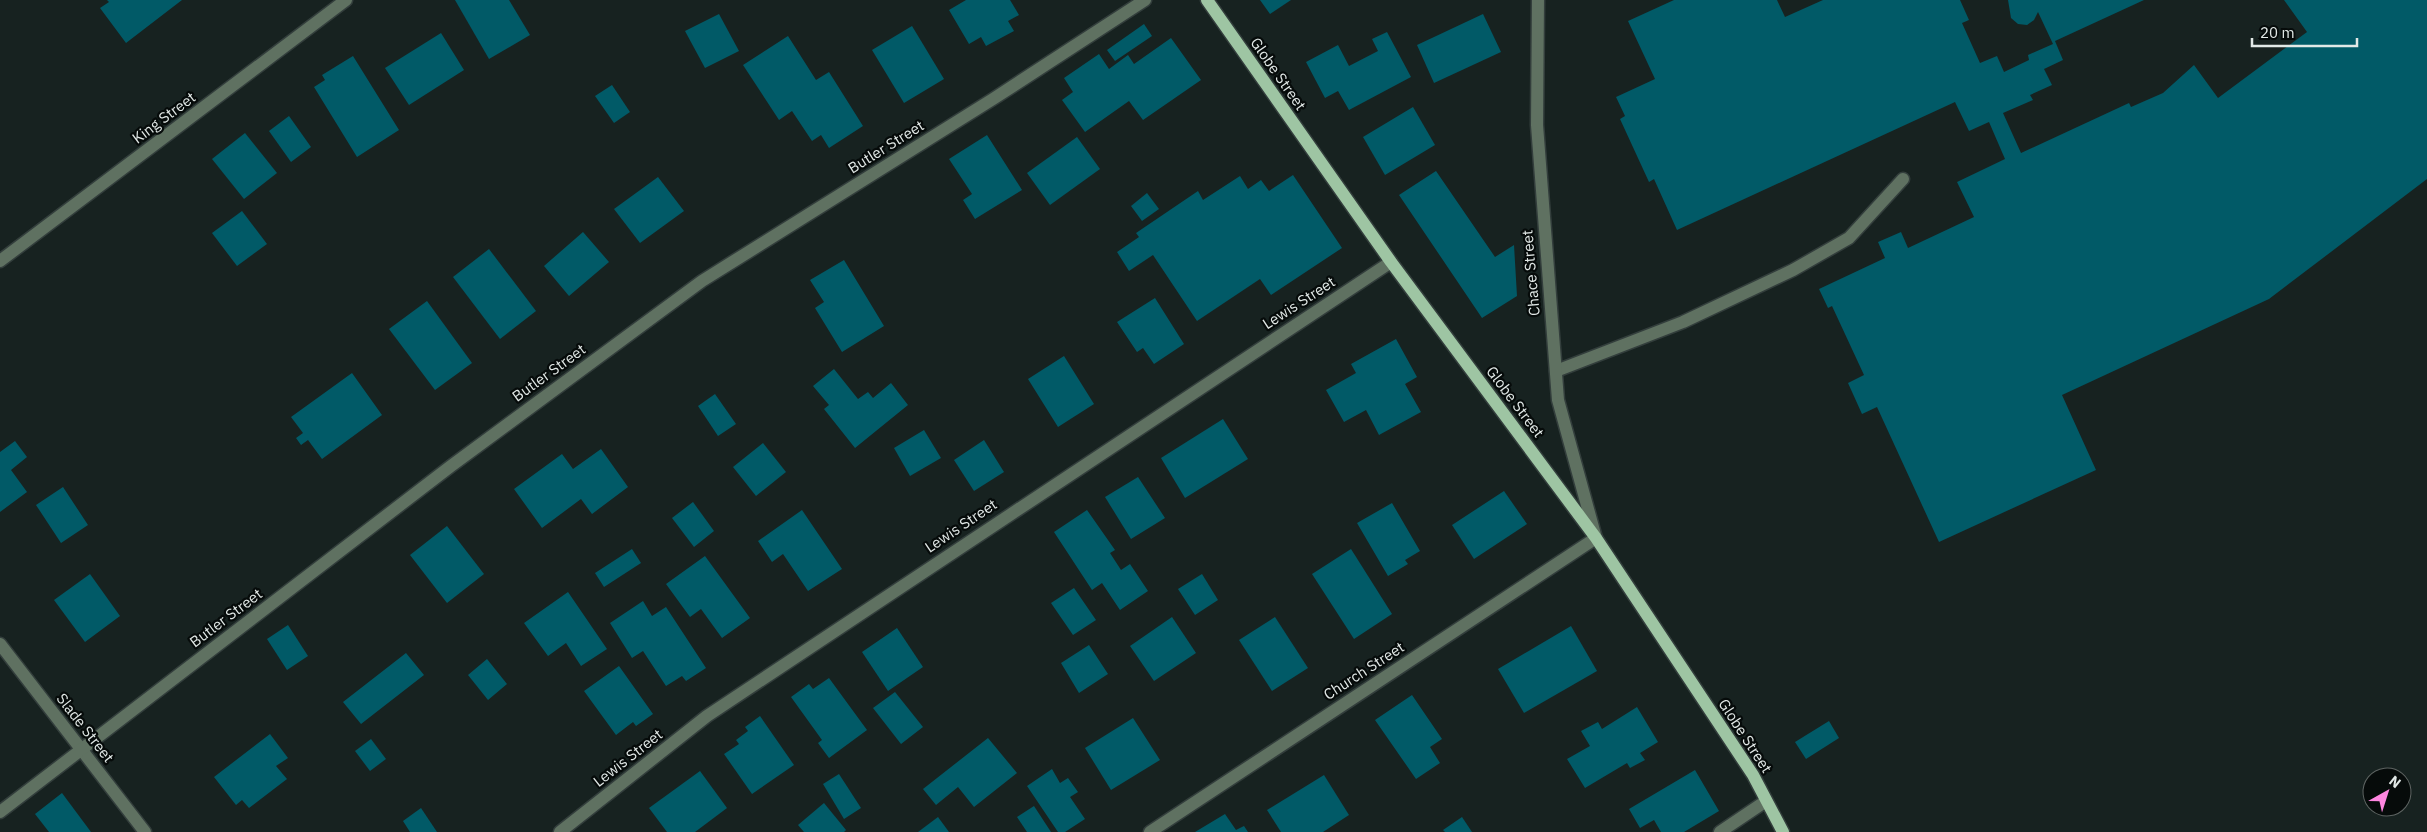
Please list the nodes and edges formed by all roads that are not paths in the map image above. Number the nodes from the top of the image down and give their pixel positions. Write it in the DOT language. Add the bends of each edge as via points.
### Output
graph roads {
  1 [pos="346,0"];
  2 [pos="1145,0"];
  3 [pos="1206,0"];
  4 [pos="1538,0"];
  5 [pos="1903,179"];
  6 [pos="0,261"];
  7 [pos="1391,262"];
  8 [pos="1556,371"];
  9 [pos="1596,538"];
  10 [pos="0,644"];
  11 [pos="81,750"];
  12 [pos="1766,801"];
  13 [pos="0,812"];
  14 [pos="146,832"];
  15 [pos="560,832"];
  16 [pos="1150,832"];
  17 [pos="1720,832"];
  18 [pos="1783,832"];
  1 -- 6 [label="street, King Street"];
  2 -- 11 [label="street, Butler Street" via="702,281 451,466"];
  3 -- 7 [label="main road, Globe Street"];
  4 -- 8 [label="street, Chace Street" via="1537,125"];
  5 -- 8 [label="street" via="1849,238 1794,270 1683,322"];
  7 -- 9 [label="main road, Globe Street"];
  7 -- 15 [label="street, Lewis Street" via="707,716"];
  8 -- 9 [label="street, Chace Street" via="1558,400"];
  9 -- 12 [label="main road, Globe Street" via="1753,775"];
  9 -- 16 [label="street, Church Street"];
  10 -- 11 [label="street, Slade Street"];
  11 -- 13 [label="street, Butler Street"];
  11 -- 14 [label="street, Slade Street"];
  12 -- 17 [label="street"];
  12 -- 18 [label="main road, Globe Street"];
}
